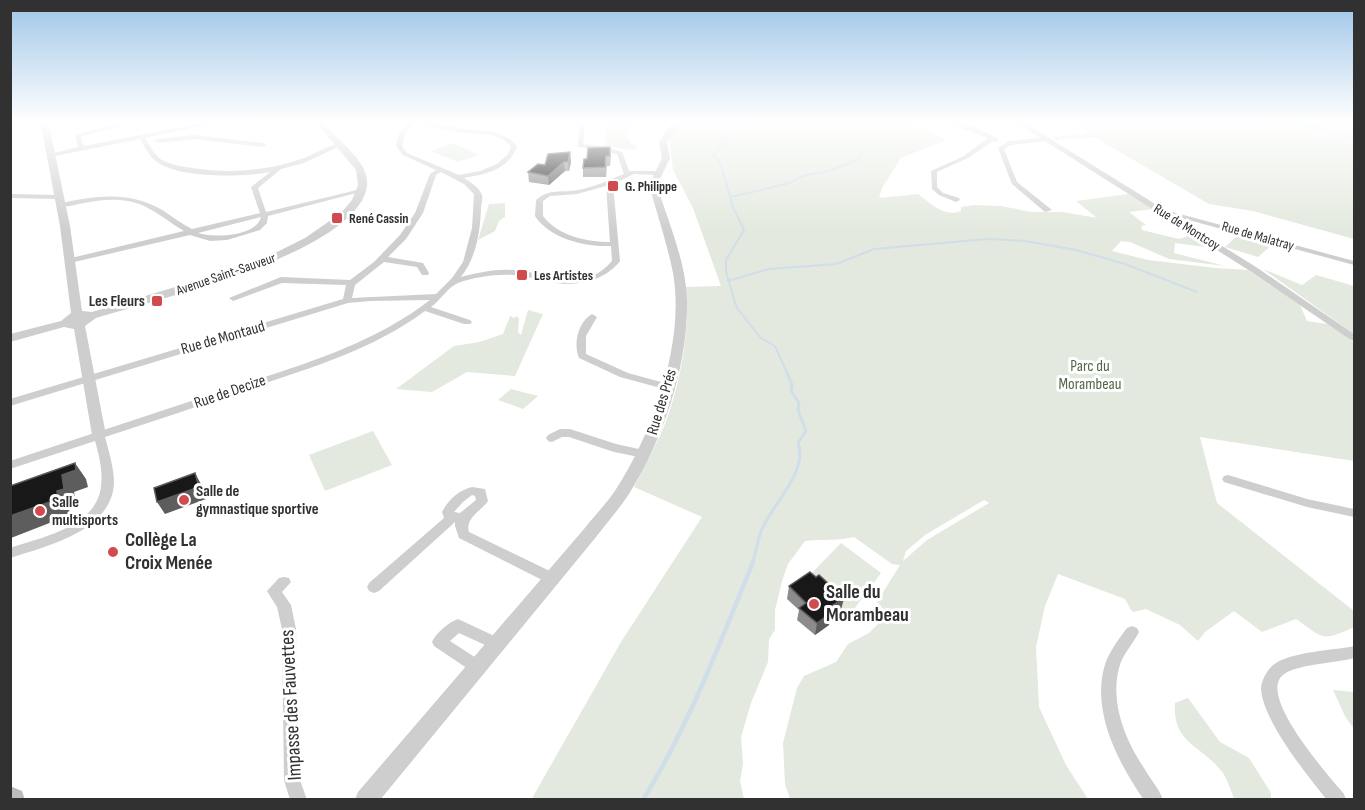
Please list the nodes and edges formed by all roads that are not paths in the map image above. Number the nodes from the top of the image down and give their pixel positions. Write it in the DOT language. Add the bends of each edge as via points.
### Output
graph roads {
  1 [pos="51,158"];
  2 [pos="157,158"];
  3 [pos="312,158"];
  4 [pos="349,158"];
  5 [pos="413,158"];
  6 [pos="509,158"];
  7 [pos="621,158"];
  8 [pos="666,158"];
  9 [pos="964,158"];
  10 [pos="1005,158"];
  11 [pos="1076,158"];
  12 [pos="279,168"];
  13 [pos="440,170"];
  14 [pos="226,173"];
  15 [pos="657,173"];
  16 [pos="628,174"];
  17 [pos="457,178"];
  18 [pos="609,183"];
  19 [pos="254,187"];
  20 [pos="361,191"];
  21 [pos="10,196"];
  22 [pos="956,200"];
  23 [pos="59,201"];
  24 [pos="1048,210"];
  25 [pos="1161,212"];
  26 [pos="264,214"];
  27 [pos="187,232"];
  28 [pos="615,244"];
  29 [pos="382,259"];
  30 [pos="70,261"];
  31 [pos="1354,263"];
  32 [pos="527,264"];
  33 [pos="425,273"];
  34 [pos="521,273"];
  35 [pos="454,282"];
  36 [pos="353,283"];
  37 [pos="438,296"];
  38 [pos="233,298"];
  39 [pos="404,300"];
  40 [pos="347,301"];
  41 [pos="424,308"];
  42 [pos="591,317"];
  43 [pos="412,318"];
  44 [pos="74,321"];
  45 [pos="467,322"];
  46 [pos="10,338"];
  47 [pos="1354,338"];
  48 [pos="89,379"];
  49 [pos="668,387"];
  50 [pos="10,403"];
  51 [pos="99,435"];
  52 [pos="552,438"];
  53 [pos="644,454"];
  54 [pos="10,465"];
  55 [pos="1228,479"];
  56 [pos="1354,513"];
  57 [pos="10,553"];
  58 [pos="553,579"];
  59 [pos="285,582"];
  60 [pos="374,588"];
  61 [pos="1132,632"];
  62 [pos="498,645"];
  63 [pos="1354,652"];
  64 [pos="479,668"];
  65 [pos="299,800"];
  66 [pos="366,800"];
  67 [pos="1155,800"];
  68 [pos="1338,800"];
  1 -- 23 [label="street"];
  2 -- 14 [label="street" via="195,171"];
  3 -- 12 [label="street"];
  4 -- 20 [label="street" via="361,171"];
  5 -- 13 [label="street"];
  6 -- 17 [label="street" via="485,171"];
  7 -- 16 [label="street"];
  8 -- 15 [label="street, Rue des Prés"];
  9 -- 22 [label="street" via="934,171 937,192"];
  10 -- 24 [label="street" via="1014,183"];
  11 -- 25 [label="street, Rue de Montcoy"];
  12 -- 14 [label="street"];
  12 -- 19 [label="street"];
  13 -- 17 [label="street"];
  13 -- 29 [label="street" via="433,174 419,213"];
  14 -- 19 [label="street" via="245,178"];
  15 -- 16 [label="street"];
  15 -- 49 [label="street, Rue des Prés" via="653,185 678,273 681,299 678,347"];
  16 -- 18 [label="street"];
  17 -- 35 [label="street" via="476,190 478,208 466,263"];
  18 -- 28 [label="street"];
  18 -- 28 [label="street" via="546,195 540,200 539,214 541,220 573,239"];
  19 -- 26 [label="street"];
  20 -- 26 [label="street"];
  20 -- 44 [label="street, Avenue Saint-Sauveur" via="333,225 285,254 230,275"];
  21 -- 23 [label="street"];
  23 -- 27 [label="street" via="129,199 160,212"];
  23 -- 30 [label="street"];
  25 -- 31 [label="street, Rue de Malatray"];
  25 -- 47 [label="street, Rue de Montcoy"];
  26 -- 27 [label="street"];
  26 -- 27 [label="street" via="266,219 259,228 230,237 209,240"];
  27 -- 30 [label="street"];
  28 -- 34 [label="street" via="616,261 611,268 590,278 555,281"];
  29 -- 33 [label="street" via="420,265"];
  29 -- 36 [label="street"];
  30 -- 44 [label="street"];
  32 -- 34 [label="street"];
  34 -- 35 [label="street"];
  35 -- 37 [label="street, Rue de Decize"];
  36 -- 38 [label="street" via="281,280"];
  36 -- 40 [label="street"];
  37 -- 39 [label="street, Rue de Montaud"];
  37 -- 41 [label="street, Rue de Decize"];
  39 -- 40 [label="street, Rue de Montaud" via="369,297"];
  39 -- 43 [label="street"];
  40 -- 48 [label="street, Rue de Montaud"];
  41 -- 43 [label="street, Rue de Decize"];
  41 -- 45 [label="street"];
  42 -- 49 [label="street" via="581,336 582,356 624,375"];
  43 -- 51 [label="street, Rue de Decize" via="378,338 327,359"];
  44 -- 46 [label="street"];
  44 -- 48 [label="street"];
  48 -- 50 [label="street, Rue de Montaud"];
  48 -- 51 [label="street"];
  49 -- 53 [label="street, Rue des Prés" via="656,430"];
  51 -- 54 [label="street, Rue de Decize"];
  51 -- 57 [label="street" via="107,469 102,504 77,527"];
  52 -- 53 [label="street" via="570,433"];
  53 -- 58 [label="street, Rue des Prés" via="623,491"];
  55 -- 56 [label="street"];
  58 -- 60 [label="street" via="463,535 458,517"];
  58 -- 62 [label="street, Rue des Prés"];
  59 -- 65 [label="street, Impasse des Fauvettes" via="274,591 284,606 289,629 292,780"];
  61 -- 67 [label="street" via="1111,669 1110,697 1127,756"];
  62 -- 64 [label="street, Rue des Prés"];
  62 -- 64 [label="street" via="458,625 439,642"];
  63 -- 68 [label="street" via="1290,663 1278,669 1268,689 1281,720"];
  64 -- 66 [label="street, Rue des Prés"];
}
